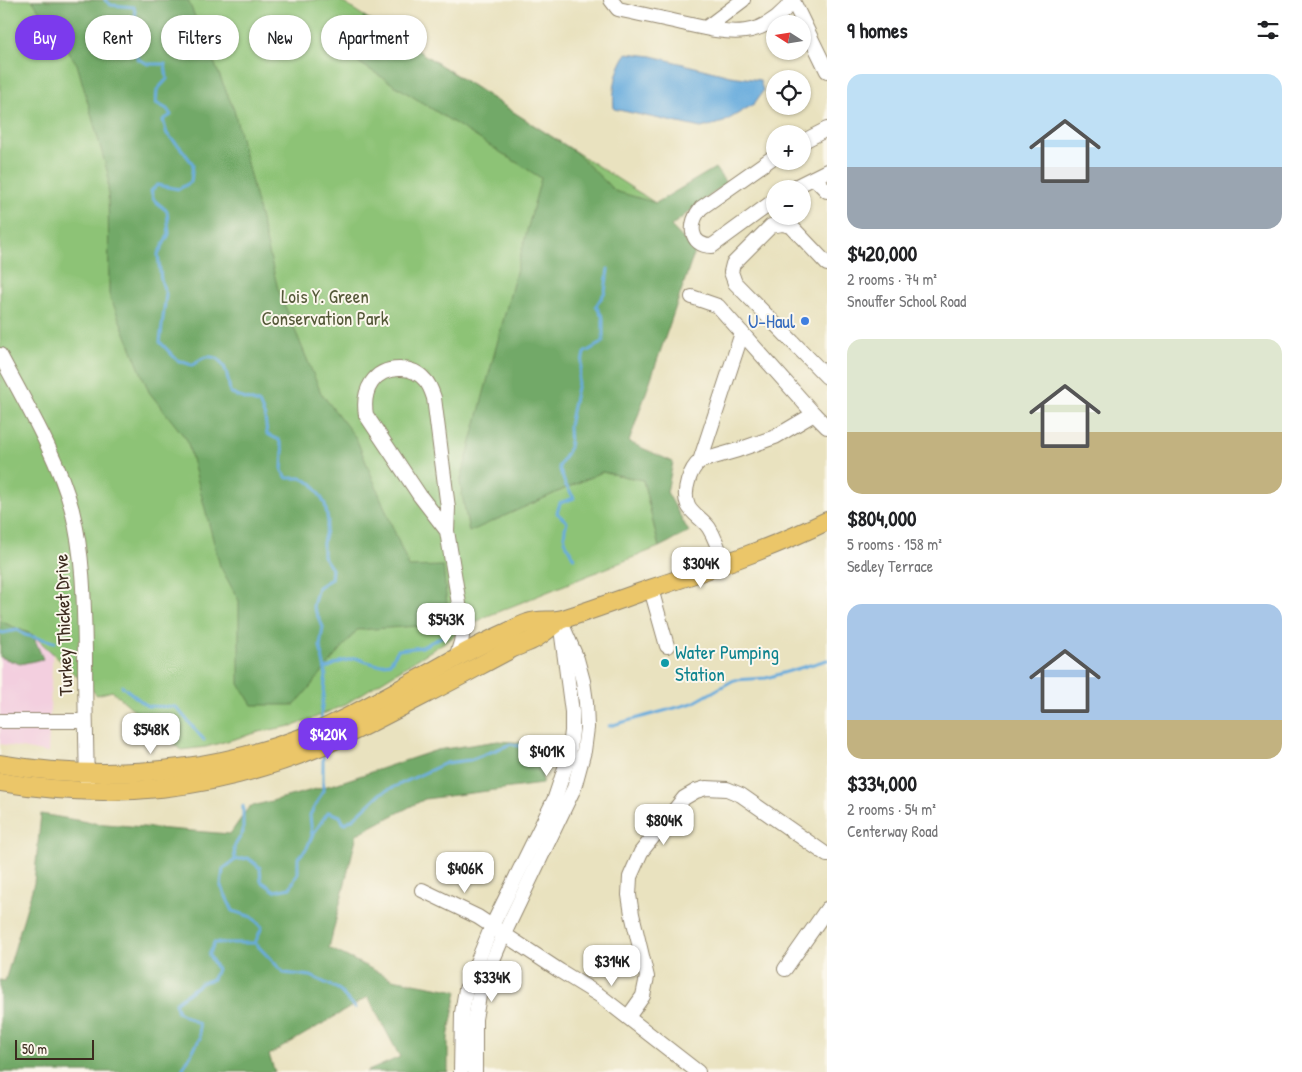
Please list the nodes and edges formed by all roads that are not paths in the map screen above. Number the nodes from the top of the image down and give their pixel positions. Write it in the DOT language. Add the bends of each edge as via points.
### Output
graph roads {
  1 [pos="611,0"];
  2 [pos="743,0"];
  3 [pos="793,0"];
  4 [pos="706,28"];
  5 [pos="827,71"];
  6 [pos="827,129"];
  7 [pos="811,137"];
  8 [pos="766,162"];
  9 [pos="821,174"];
  10 [pos="809,180"];
  11 [pos="827,191"];
  12 [pos="766,207"];
  13 [pos="827,264"];
  14 [pos="692,297"];
  15 [pos="742,333"];
  16 [pos="0,355"];
  17 [pos="827,377"];
  18 [pos="814,414"];
  19 [pos="827,427"];
  20 [pos="700,461"];
  21 [pos="827,521"];
  22 [pos="447,531"];
  23 [pos="724,565"];
  24 [pos="651,589"];
  25 [pos="560,620"];
  26 [pos="464,625"];
  27 [pos="477,646"];
  28 [pos="667,646"];
  29 [pos="456,658"];
  30 [pos="462,676"];
  31 [pos="85,721"];
  32 [pos="0,722"];
  33 [pos="345,726"];
  34 [pos="300,746"];
  35 [pos="0,764"];
  36 [pos="87,773"];
  37 [pos="0,782"];
  38 [pos="87,791"];
  39 [pos="827,855"];
  40 [pos="422,890"];
  41 [pos="827,909"];
  42 [pos="498,930"];
  43 [pos="785,969"];
  44 [pos="628,1017"];
  45 [pos="461,1072"];
  46 [pos="475,1072"];
  47 [pos="698,1072"];
  1 -- 4 [label="street" via="618,9"];
  2 -- 4 [label="street"];
  3 -- 4 [label="street" via="766,25 748,31"];
  3 -- 5 [label="street"];
  6 -- 7 [label="street"];
  8 -- 12 [label="street" via="701,208 693,226 693,235 704,246 712,246"];
  9 -- 10 [label="street"];
  9 -- 11 [label="street"];
  13 -- 17 [label="street" via="791,226 782,224 771,226 733,264 731,272 735,283"];
  14 -- 15 [label="street" via="718,306"];
  15 -- 18 [label="street"];
  15 -- 20 [label="street"];
  16 -- 31 [label="street, Turkey Thicket Drive" via="47,446 72,509 83,576"];
  18 -- 19 [label="street"];
  18 -- 20 [label="street" via="775,437"];
  20 -- 23 [label="street" via="691,471 686,491 688,505 713,534"];
  21 -- 23 [label="main road"];
  22 -- 22 [label="street" via="447,499 430,386 424,378 408,369 383,372 367,390 366,415"];
  22 -- 26 [label="street"];
  23 -- 24 [label="main road"];
  24 -- 25 [label="main road"];
  24 -- 28 [label="street"];
  25 -- 27 [label="main road" via="528,622"];
  25 -- 30 [label="main road" via="535,639"];
  25 -- 42 [label="street" via="572,712 569,756 555,798"];
  26 -- 27 [label="street"];
  26 -- 29 [label="street"];
  27 -- 29 [label="main road"];
  27 -- 30 [label="street"];
  29 -- 33 [label="main road"];
  30 -- 33 [label="main road"];
  31 -- 32 [label="street"];
  31 -- 36 [label="street, Turkey Thicket Drive"];
  33 -- 34 [label="main road"];
  34 -- 36 [label="main road" via="271,748 215,762 154,771"];
  34 -- 38 [label="main road" via="248,772 203,782 144,790"];
  35 -- 36 [label="main road" via="42,771"];
  36 -- 38 [label="street, Turkey Thicket Drive"];
  37 -- 38 [label="main road"];
  39 -- 44 [label="street" via="727,789 706,788 684,798 641,852 630,878 632,914 647,977 643,996"];
  40 -- 42 [label="street"];
  41 -- 43 [label="street"];
  42 -- 44 [label="street"];
  42 -- 45 [label="street" via="466,988 462,1013"];
  42 -- 46 [label="street" via="475,1019"];
  44 -- 47 [label="street"];
}
